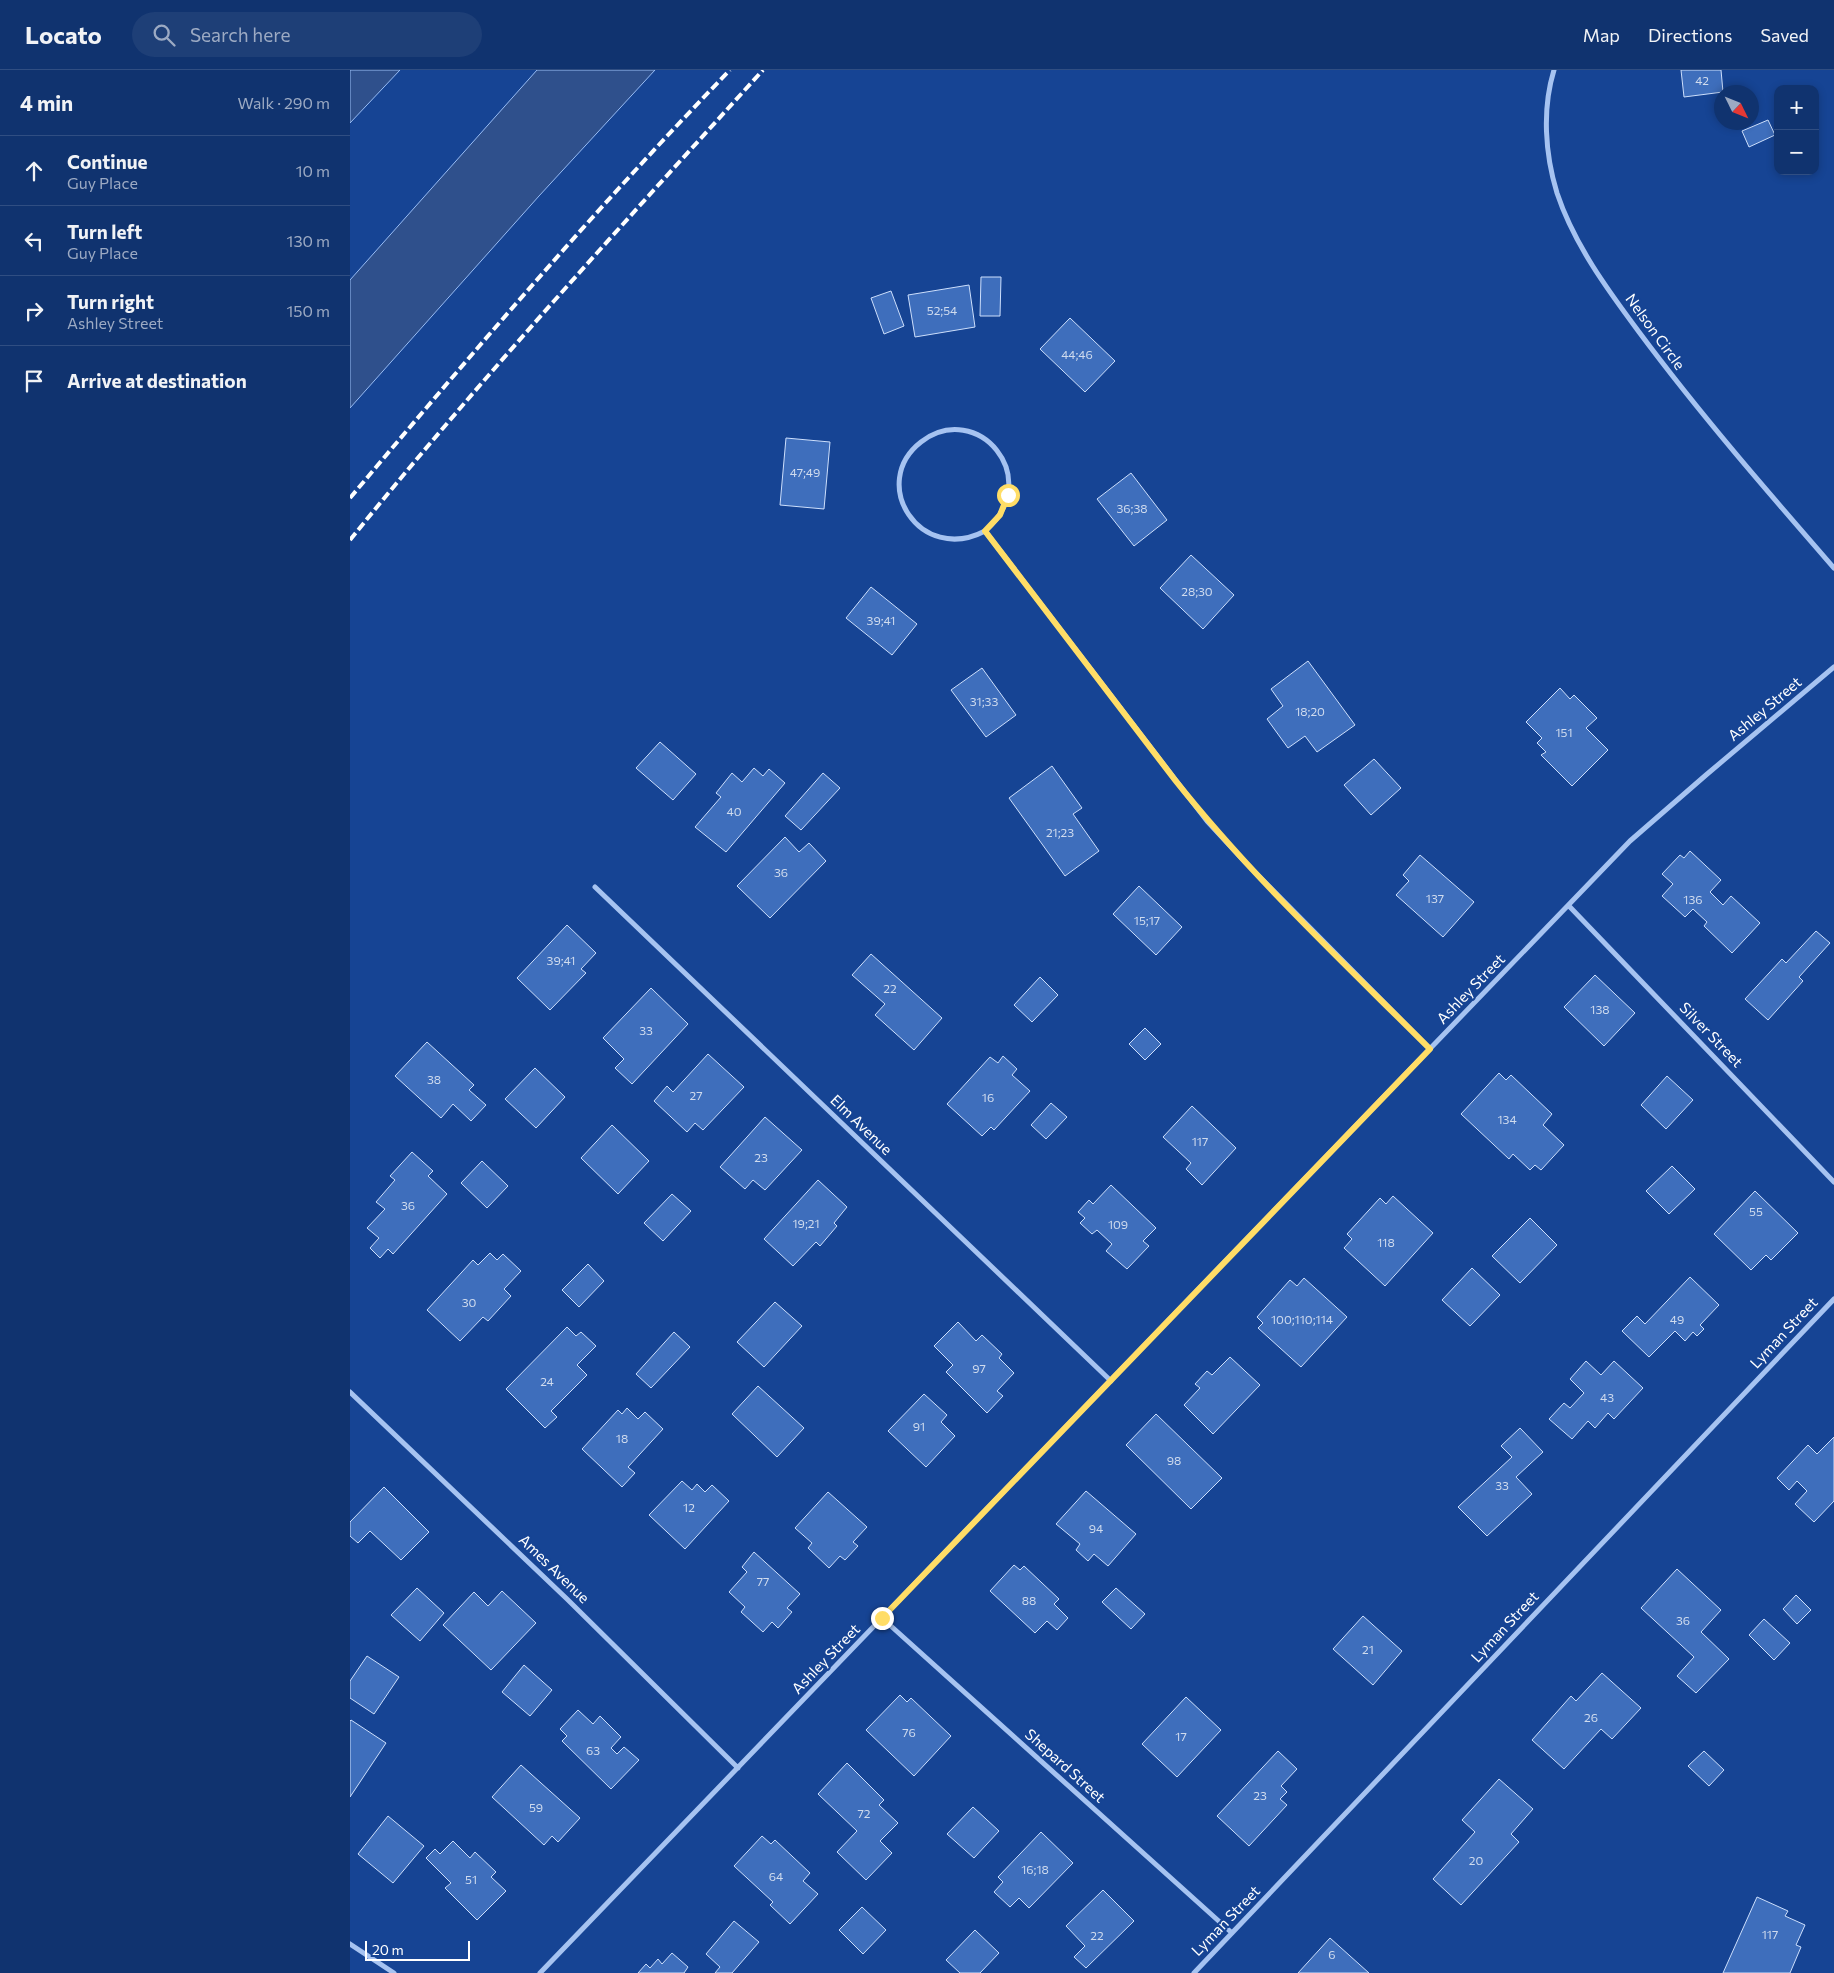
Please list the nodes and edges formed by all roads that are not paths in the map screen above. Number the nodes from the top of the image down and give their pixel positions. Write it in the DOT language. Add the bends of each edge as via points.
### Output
graph roads {
  1 [pos="1554,70"];
  2 [pos="985,531"];
  3 [pos="1834,568"];
  4 [pos="1834,667"];
  5 [pos="595,887"];
  6 [pos="1569,906"];
  7 [pos="1430,1049"];
  8 [pos="1834,1182"];
  9 [pos="1834,1299"];
  10 [pos="1111,1381"];
  11 [pos="350,1392"];
  12 [pos="882,1618"];
  13 [pos="738,1768"];
  14 [pos="1232,1933"];
  15 [pos="350,1944"];
  16 [pos="394,1973"];
  17 [pos="540,1973"];
  18 [pos="1194,1973"];
  1 -- 3 [label="street, Nelson Circle" via="1547,117 1551,168 1561,201 1582,247 1608,290 1678,385"];
  2 -- 2 [label="street" via="962,539 938,537 927,533 909,516 900,482 906,459 922,441 942,431 964,431 984,439 1000,454 1008,474 1008,495 1000,515"];
  2 -- 7 [label="street" via="1207,820"];
  4 -- 6 [label="street, Ashley Street" via="1630,842"];
  5 -- 10 [label="street, Elm Avenue"];
  6 -- 7 [label="street, Ashley Street"];
  6 -- 8 [label="street, Silver Street"];
  7 -- 10 [label="street, Ashley Street"];
  9 -- 14 [label="street, Lyman Street"];
  10 -- 12 [label="street, Ashley Street"];
  11 -- 13 [label="street, Ames Avenue" via="574,1605"];
  12 -- 13 [label="street, Ashley Street"];
  12 -- 14 [label="street, Shepard Street"];
  13 -- 17 [label="street, Ashley Street"];
  14 -- 18 [label="street, Lyman Street"];
  15 -- 16 [label="street"];
}
